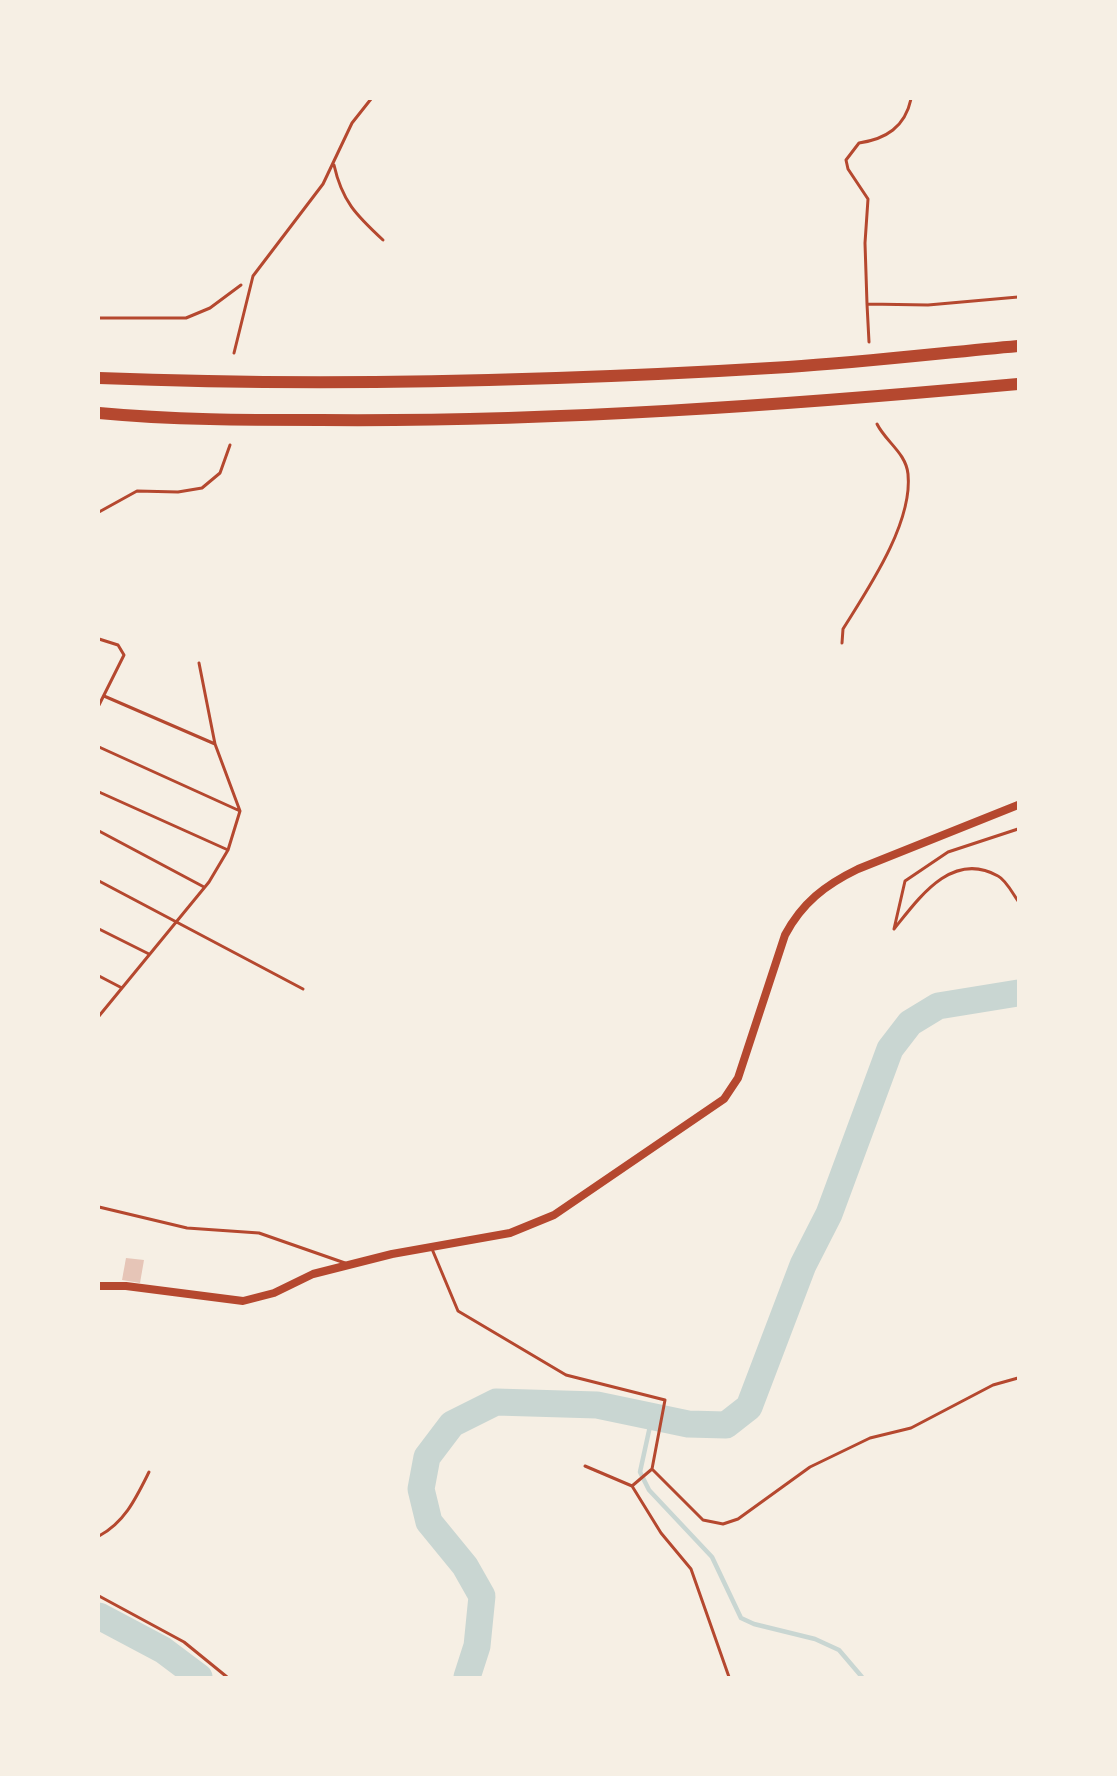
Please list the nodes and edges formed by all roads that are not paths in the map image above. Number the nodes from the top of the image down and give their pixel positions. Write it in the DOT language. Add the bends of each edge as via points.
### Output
graph roads {
  1 [pos="370,99"];
  2 [pos="911,99"];
  3 [pos="333,163"];
  4 [pos="383,240"];
  5 [pos="1018,297"];
  6 [pos="867,304"];
  7 [pos="869,342"];
  8 [pos="1018,346"];
  9 [pos="234,353"];
  10 [pos="99,378"];
  11 [pos="1018,384"];
  12 [pos="99,414"];
  13 [pos="877,424"];
  14 [pos="230,445"];
  15 [pos="99,512"];
  16 [pos="99,639"];
  17 [pos="842,643"];
  18 [pos="199,663"];
  19 [pos="104,696"];
  20 [pos="99,705"];
  21 [pos="216,744"];
  22 [pos="99,747"];
  23 [pos="99,792"];
  24 [pos="1018,805"];
  25 [pos="240,811"];
  26 [pos="1018,829"];
  27 [pos="99,831"];
  28 [pos="228,850"];
  29 [pos="99,881"];
  30 [pos="204,887"];
  31 [pos="1018,901"];
  32 [pos="176,922"];
  33 [pos="99,929"];
  34 [pos="149,954"];
  35 [pos="99,976"];
  36 [pos="122,988"];
  37 [pos="303,989"];
  38 [pos="99,1016"];
  39 [pos="99,1207"];
  40 [pos="431,1246"];
  41 [pos="350,1265"];
  42 [pos="99,1286"];
  43 [pos="1018,1378"];
  44 [pos="585,1466"];
  45 [pos="652,1470"];
  46 [pos="148,1472"];
  47 [pos="632,1486"];
  48 [pos="99,1536"];
  49 [pos="99,1596"];
  50 [pos="227,1677"];
  51 [pos="729,1677"];
  1 -- 3 [label="lane" via="352,123"];
  2 -- 6 [label="lane" via="908,115 897,129 874,141 859,143 846,160 868,199"];
  3 -- 4 [label="lane" via="340,191"];
  3 -- 9 [label="lane" via="323,184 253,276"];
  5 -- 6 [label="lane" via="928,305"];
  6 -- 7 [label="lane"];
  8 -- 10 [label="highway" via="790,367 533,380 352,383"];
  11 -- 12 [label="highway" via="795,404 535,419 173,419"];
  13 -- 17 [label="lane" via="884,439 902,454 908,473 906,496 900,522 843,629"];
  14 -- 15 [label="lane" via="220,473 202,488 137,491"];
  16 -- 19 [label="lane" via="118,645 124,655"];
  18 -- 21 [label="lane"];
  19 -- 20 [label="lane"];
  19 -- 21 [label="lane"];
  21 -- 25 [label="lane"];
  22 -- 25 [label="lane"];
  23 -- 28 [label="lane"];
  24 -- 40 [label="street" via="858,869 811,898 785,935 740,1072 724,1098 554,1215 510,1233"];
  25 -- 28 [label="lane"];
  26 -- 31 [label="lane" via="948,852 905,881 894,929 931,884 967,868 999,876"];
  27 -- 30 [label="lane"];
  28 -- 30 [label="lane"];
  29 -- 32 [label="lane"];
  30 -- 32 [label="lane"];
  32 -- 34 [label="lane"];
  32 -- 37 [label="lane"];
  33 -- 34 [label="lane"];
  34 -- 36 [label="lane"];
  35 -- 36 [label="lane"];
  36 -- 38 [label="lane"];
  39 -- 41 [label="lane" via="187,1227 259,1233"];
  40 -- 41 [label="street"];
  40 -- 45 [label="lane" via="458,1311 566,1376 665,1400"];
  41 -- 42 [label="street" via="313,1274 274,1293 243,1301"];
  43 -- 45 [label="lane" via="993,1385 911,1428 870,1438 810,1467 738,1519 723,1524 703,1520"];
  44 -- 47 [label="lane"];
  45 -- 47 [label="lane"];
  46 -- 48 [label="lane" via="128,1512"];
  47 -- 51 [label="lane" via="691,1569"];
  49 -- 50 [label="lane" via="184,1642"];
}
